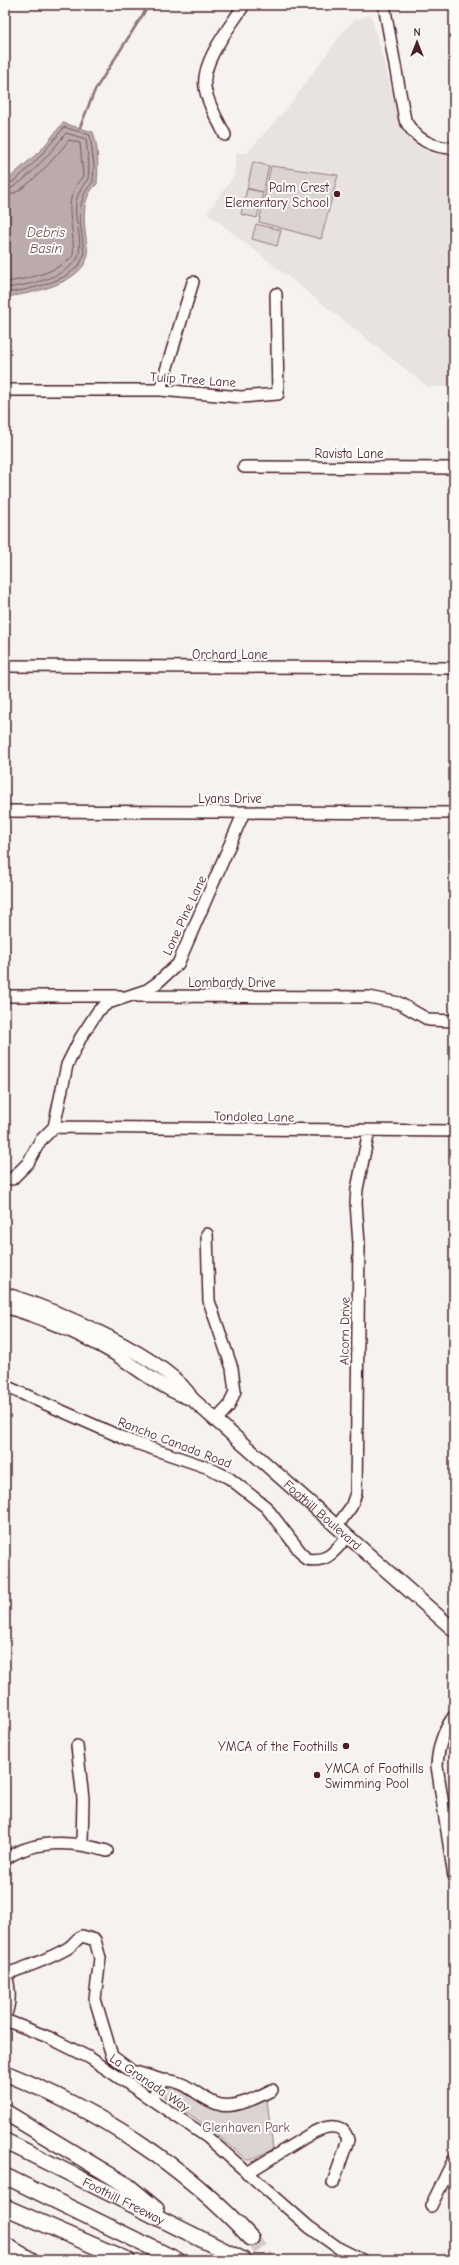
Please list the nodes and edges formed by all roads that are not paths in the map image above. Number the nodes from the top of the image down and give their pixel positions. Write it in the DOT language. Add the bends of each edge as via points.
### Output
graph roads {
  1 [pos="244,5"];
  2 [pos="384,5"];
  3 [pos="225,135"];
  4 [pos="454,148"];
  5 [pos="193,282"];
  6 [pos="276,294"];
  7 [pos="5,390"];
  8 [pos="160,390"];
  9 [pos="244,467"];
  10 [pos="454,468"];
  11 [pos="5,666"];
  12 [pos="454,668"];
  13 [pos="5,811"];
  14 [pos="244,812"];
  15 [pos="454,813"];
  16 [pos="5,996"];
  17 [pos="133,996"];
  18 [pos="454,1021"];
  19 [pos="54,1127"];
  20 [pos="369,1131"];
  21 [pos="454,1131"];
  22 [pos="12,1179"];
  23 [pos="207,1234"];
  24 [pos="5,1294"];
  25 [pos="5,1306"];
  26 [pos="5,1386"];
  27 [pos="192,1399"];
  28 [pos="217,1419"];
  29 [pos="337,1526"];
  30 [pos="348,1536"];
  31 [pos="454,1630"];
  32 [pos="454,1716"];
  33 [pos="77,1746"];
  34 [pos="82,1844"];
  35 [pos="107,1851"];
  36 [pos="6,1857"];
  37 [pos="454,1877"];
  38 [pos="6,1973"];
  39 [pos="5,2019"];
  40 [pos="112,2056"];
  41 [pos="102,2066"];
  42 [pos="5,2073"];
  43 [pos="162,2080"];
  44 [pos="272,2090"];
  45 [pos="152,2100"];
  46 [pos="5,2112"];
  47 [pos="5,2141"];
  48 [pos="454,2159"];
  49 [pos="247,2173"];
  50 [pos="5,2176"];
  51 [pos="332,2183"];
  52 [pos="431,2206"];
  53 [pos="5,2207"];
  54 [pos="173,2224"];
  55 [pos="251,2238"];
  56 [pos="5,2245"];
  57 [pos="31,2260"];
  58 [pos="127,2260"];
  59 [pos="176,2260"];
  60 [pos="243,2260"];
  61 [pos="362,2260"];
  1 -- 3 [label="street" via="204,73 204,87"];
  2 -- 4 [label="street" via="410,130 430,145"];
  5 -- 8 [label="street"];
  6 -- 8 [label="street, Tulip Tree Lane" via="278,394 241,396"];
  7 -- 8 [label="street, Tulip Tree Lane"];
  9 -- 10 [label="street, Ravista Lane"];
  11 -- 12 [label="street, Orchard Lane"];
  13 -- 14 [label="street, Lyans Drive"];
  14 -- 15 [label="street, Lyans Drive"];
  14 -- 17 [label="street, Lone Pine Lane" via="178,964 157,983"];
  16 -- 17 [label="street, Lombardy Drive"];
  17 -- 18 [label="street, Lombardy Drive" via="369,997 399,1003 429,1020"];
  17 -- 19 [label="street, Lone Pine Lane" via="103,1006 81,1037 67,1065"];
  19 -- 20 [label="street, Tondolea Lane"];
  19 -- 22 [label="street" via="40,1141 28,1163"];
  20 -- 21 [label="street, Tondolea Lane"];
  20 -- 29 [label="street, Alcorn Drive" via="356,1203 359,1244 356,1493 351,1507"];
  23 -- 28 [label="street" via="208,1301 232,1368 235,1391 229,1406"];
  24 -- 27 [label="main road, Foothill Boulevard" via="76,1322 128,1348 186,1387"];
  25 -- 27 [label="main road, Foothill Boulevard" via="79,1335 112,1352 175,1393"];
  26 -- 30 [label="street, Rancho Canada Road" via="130,1441 209,1468 230,1478 266,1507 306,1559 321,1560 329,1556"];
  27 -- 28 [label="main road, Foothill Boulevard"];
  28 -- 29 [label="main road, Foothill Boulevard"];
  29 -- 30 [label="main road, Foothill Boulevard"];
  30 -- 31 [label="main road, Foothill Boulevard"];
  32 -- 37 [label="street" via="446,1726 438,1749 437,1766"];
  33 -- 34 [label="street" via="83,1799"];
  34 -- 35 [label="street"];
  34 -- 36 [label="street" via="42,1844"];
  38 -- 39 [label="street" via="10,2004"];
  38 -- 40 [label="street" via="52,1956 70,1947 82,1936 95,1940 100,1958 95,1999"];
  39 -- 41 [label="street, La Granada Way" via="48,2037"];
  40 -- 41 [label="street"];
  40 -- 43 [label="street" via="132,2071"];
  41 -- 45 [label="street, La Granada Way"];
  42 -- 55 [label="highway" via="76,2104 127,2133 192,2180"];
  43 -- 44 [label="street" via="184,2084 211,2102 223,2105 257,2098"];
  43 -- 45 [label="street"];
  45 -- 49 [label="street, La Granada Way" via="207,2137"];
  46 -- 54 [label="highway" via="128,2186"];
  47 -- 54 [label="highway, Foothill Freeway"];
  48 -- 52 [label="street"];
  49 -- 51 [label="street" via="322,2127 331,2126 346,2133 348,2140"];
  49 -- 61 [label="street, La Granada Way" via="309,2227 340,2249"];
  50 -- 59 [label="highway"];
  53 -- 58 [label="highway"];
  54 -- 60 [label="highway, Foothill Freeway"];
  56 -- 57 [label="highway"];
}
